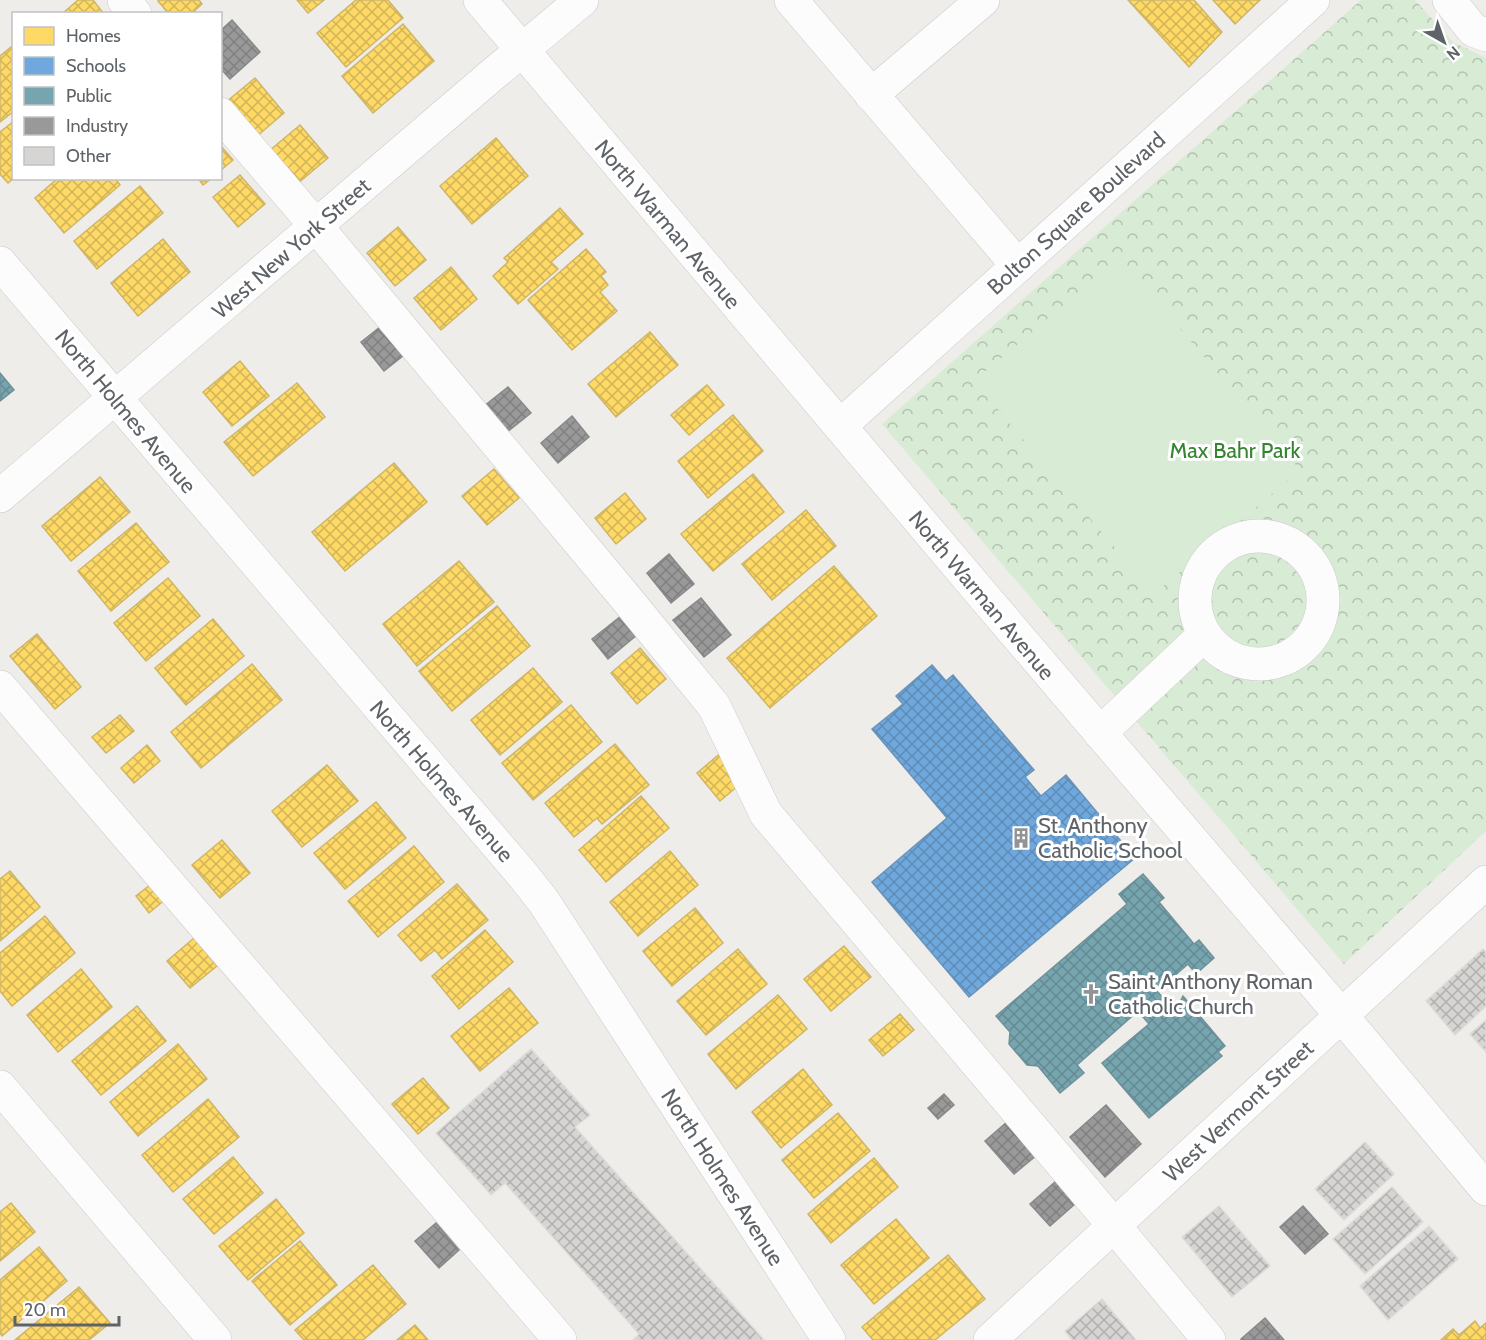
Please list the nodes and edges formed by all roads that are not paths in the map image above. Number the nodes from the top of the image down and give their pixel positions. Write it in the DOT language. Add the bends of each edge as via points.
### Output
graph roads {
  1 [pos="124,0"];
  2 [pos="480,0"];
  3 [pos="582,0"];
  4 [pos="790,0"];
  5 [pos="983,0"];
  6 [pos="1312,0"];
  7 [pos="1449,0"];
  8 [pos="133,12"];
  9 [pos="1486,35"];
  10 [pos="522,50"];
  11 [pos="872,95"];
  12 [pos="222,116"];
  13 [pos="316,226"];
  14 [pos="0,263"];
  15 [pos="1017,266"];
  16 [pos="115,398"];
  17 [pos="840,426"];
  18 [pos="0,496"];
  19 [pos="1204,635"];
  20 [pos="0,687"];
  21 [pos="1100,733"];
  22 [pos="1486,882"];
  23 [pos="1341,1015"];
  24 [pos="0,1087"];
  25 [pos="1486,1189"];
  26 [pos="1114,1226"];
  27 [pos="215,1340"];
  28 [pos="560,1340"];
  29 [pos="829,1340"];
  30 [pos="990,1340"];
  31 [pos="1209,1340"];
  1 -- 8 [label="street"];
  2 -- 10 [label="street, North Warman Avenue"];
  3 -- 10 [label="street, West New York Street"];
  4 -- 11 [label="street"];
  5 -- 11 [label="street"];
  6 -- 15 [label="street, Bolton Square Boulevard"];
  7 -- 9 [label="street" via="1473,30"];
  10 -- 13 [label="street, West New York Street"];
  10 -- 17 [label="street, North Warman Avenue"];
  11 -- 15 [label="street"];
  12 -- 13 [label="street"];
  13 -- 16 [label="street, West New York Street"];
  13 -- 26 [label="street" via="714,706 766,814"];
  14 -- 16 [label="street, North Holmes Avenue"];
  15 -- 17 [label="street, Bolton Square Boulevard"];
  16 -- 18 [label="street, West New York Street"];
  16 -- 29 [label="street, North Holmes Avenue" via="544,903"];
  17 -- 21 [label="street, North Warman Avenue"];
  19 -- 21 [label="street"];
  20 -- 28 [label="street"];
  21 -- 23 [label="street, North Warman Avenue"];
  22 -- 23 [label="street, West Vermont Street"];
  23 -- 25 [label="street, North Warman Avenue"];
  23 -- 26 [label="street, West Vermont Street"];
  24 -- 27 [label="street"];
  26 -- 30 [label="street, West Vermont Street"];
  26 -- 31 [label="street"];
}
